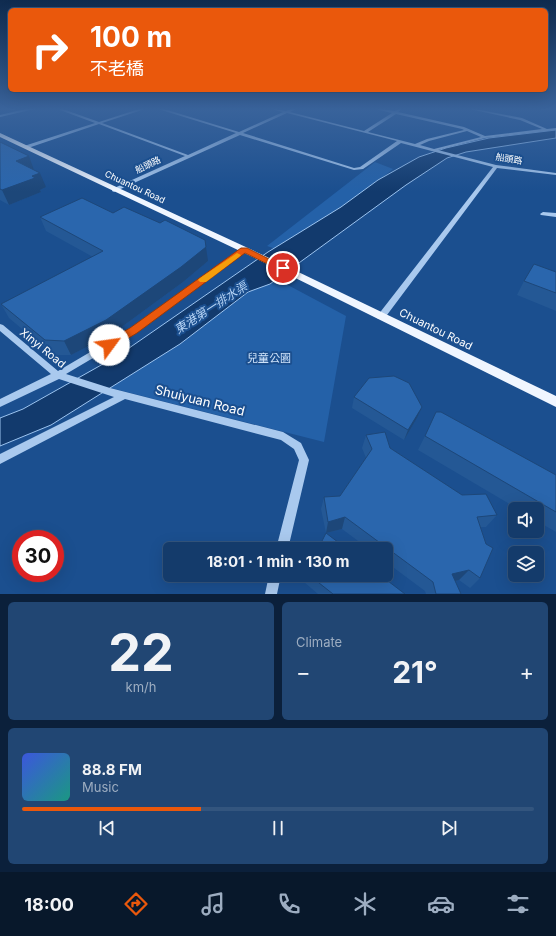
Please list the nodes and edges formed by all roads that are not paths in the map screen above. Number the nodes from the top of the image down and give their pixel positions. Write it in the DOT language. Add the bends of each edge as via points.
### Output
graph roads {
  1 [pos="2,136"];
  2 [pos="59,136"];
  3 [pos="132,136"];
  4 [pos="234,136"];
  5 [pos="249,136"];
  6 [pos="379,136"];
  7 [pos="445,136"];
  8 [pos="482,136"];
  9 [pos="495,136"];
  10 [pos="485,137"];
  11 [pos="400,141"];
  12 [pos="416,145"];
  13 [pos="26,147"];
  14 [pos="435,150"];
  15 [pos="188,156"];
  16 [pos="496,166"];
  17 [pos="556,174"];
  18 [pos="114,190"];
  19 [pos="543,214"];
  20 [pos="556,215"];
  21 [pos="244,250"];
  22 [pos="381,316"];
  23 [pos="0,327"];
  24 [pos="58,375"];
  25 [pos="110,392"];
  26 [pos="123,396"];
  27 [pos="556,402"];
  28 [pos="0,403"];
  29 [pos="0,459"];
  30 [pos="284,542"];
  31 [pos="274,582"];
  32 [pos="271,594"];
  1 -- 13 [label="main road, Chuantou Road"];
  2 -- 13 [label="street"];
  3 -- 15 [label="street, 船頭路"];
  4 -- 15 [label="street, 船頭路"];
  5 -- 11 [label="street" via="358,169"];
  6 -- 11 [label="street, 船頭路"];
  7 -- 12 [label="street"];
  8 -- 10 [label="street"];
  9 -- 10 [label="street"];
  10 -- 14 [label="street"];
  11 -- 12 [label="street, 船頭路"];
  12 -- 14 [label="street, 船頭路"];
  13 -- 18 [label="main road, Chuantou Road"];
  14 -- 16 [label="street, 船頭路"];
  15 -- 18 [label="street, 船頭路"];
  16 -- 17 [label="street, 船頭路"];
  16 -- 22 [label="street"];
  18 -- 21 [label="main road, Chuantou Road"];
  19 -- 20 [label="street"];
  21 -- 22 [label="main road, Chuantou Road"];
  21 -- 24 [label="street" via="134,330"];
  22 -- 27 [label="main road, Chuantou Road"];
  23 -- 24 [label="street, Xinyi Road"];
  24 -- 25 [label="street, Xinyi Road"];
  24 -- 28 [label="street"];
  25 -- 26 [label="street, Shuiyuan Road"];
  26 -- 29 [label="street"];
  26 -- 30 [label="street, Shuiyuan Road" via="283,436 298,446 304,460"];
  31 -- 32 [label="street"];
}
